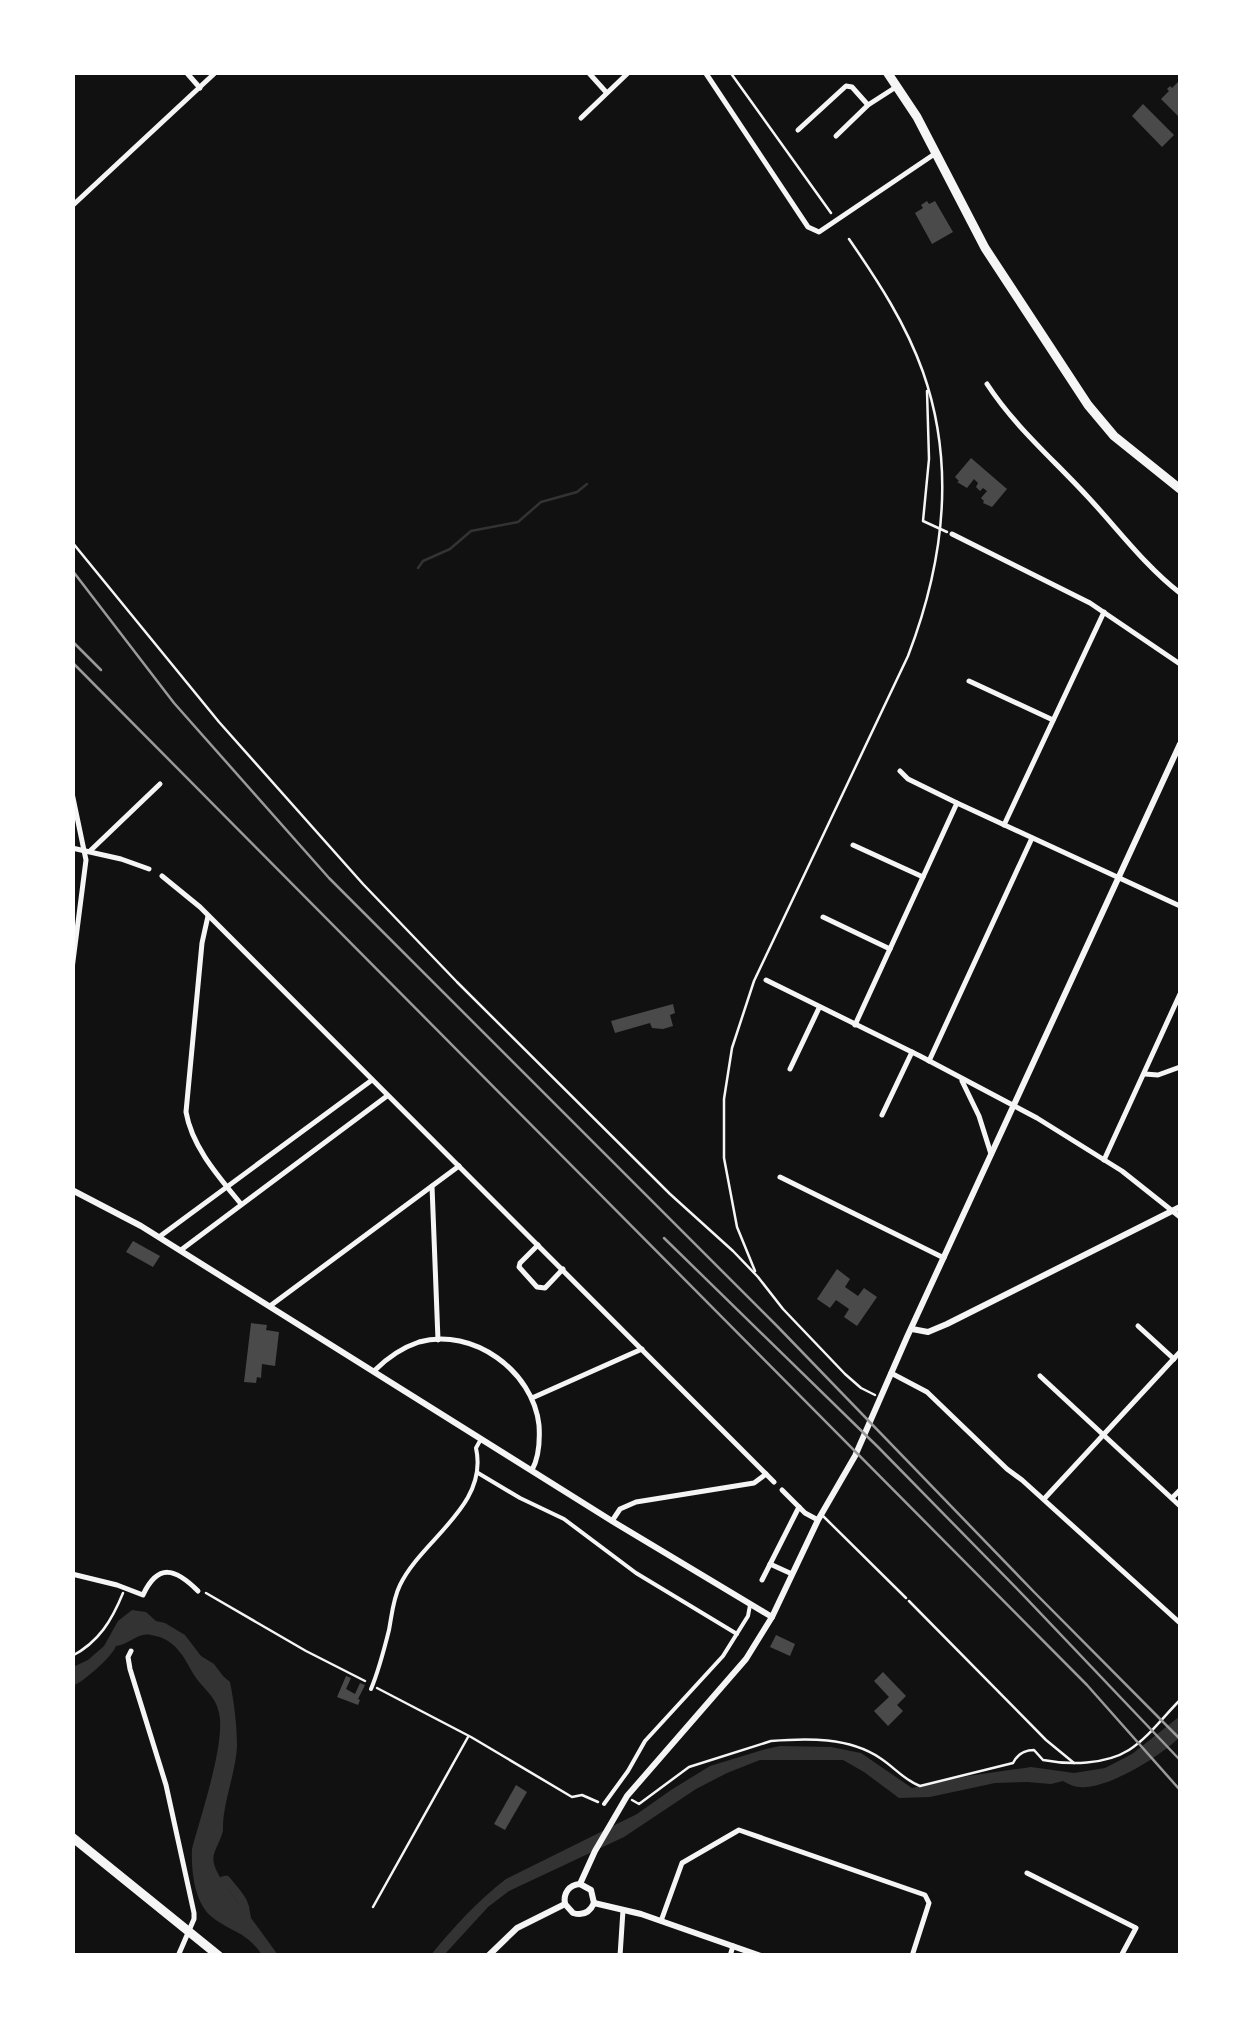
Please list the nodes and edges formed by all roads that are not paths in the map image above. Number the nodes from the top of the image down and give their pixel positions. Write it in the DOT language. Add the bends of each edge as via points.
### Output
graph roads {
  1 [pos="186,72"];
  2 [pos="216,72"];
  3 [pos="588,72"];
  4 [pos="630,72"];
  5 [pos="705,72"];
  6 [pos="887,72"];
  7 [pos="896,87"];
  8 [pos="200,88"];
  9 [pos="607,92"];
  10 [pos="868,105"];
  11 [pos="581,118"];
  12 [pos="798,130"];
  13 [pos="836,136"];
  14 [pos="936,154"];
  15 [pos="72,206"];
  16 [pos="987,384"];
  17 [pos="1180,489"];
  18 [pos="952,534"];
  19 [pos="1180,592"];
  20 [pos="1104,612"];
  21 [pos="1180,664"];
  22 [pos="968,681"];
  23 [pos="1054,720"];
  24 [pos="1180,744"];
  25 [pos="900,771"];
  26 [pos="160,784"];
  27 [pos="72,793"];
  28 [pos="958,803"];
  29 [pos="1004,825"];
  30 [pos="1032,838"];
  31 [pos="854,845"];
  32 [pos="72,848"];
  33 [pos="88,851"];
  34 [pos="149,869"];
  35 [pos="162,876"];
  36 [pos="923,877"];
  37 [pos="1118,878"];
  38 [pos="1180,906"];
  39 [pos="208,916"];
  40 [pos="824,917"];
  41 [pos="75,934"];
  42 [pos="890,949"];
  43 [pos="72,969"];
  44 [pos="766,980"];
  45 [pos="1180,994"];
  46 [pos="819,1008"];
  47 [pos="855,1024"];
  48 [pos="912,1052"];
  49 [pos="929,1060"];
  50 [pos="1180,1067"];
  51 [pos="790,1069"];
  52 [pos="1144,1074"];
  53 [pos="961,1078"];
  54 [pos="372,1080"];
  55 [pos="387,1096"];
  56 [pos="1014,1106"];
  57 [pos="882,1115"];
  58 [pos="992,1155"];
  59 [pos="1104,1160"];
  60 [pos="459,1166"];
  61 [pos="780,1177"];
  62 [pos="226,1186"];
  63 [pos="432,1186"];
  64 [pos="72,1190"];
  65 [pos="241,1204"];
  66 [pos="1177,1209"];
  67 [pos="1180,1217"];
  68 [pos="159,1237"];
  69 [pos="538,1245"];
  70 [pos="181,1250"];
  71 [pos="944,1258"];
  72 [pos="562,1270"];
  73 [pos="270,1306"];
  74 [pos="1138,1326"];
  75 [pos="912,1328"];
  76 [pos="438,1340"];
  77 [pos="642,1349"];
  78 [pos="1180,1352"];
  79 [pos="1174,1359"];
  80 [pos="374,1371"];
  81 [pos="891,1374"];
  82 [pos="1040,1376"];
  83 [pos="532,1398"];
  84 [pos="1104,1435"];
  85 [pos="482,1439"];
  86 [pos="532,1470"];
  87 [pos="478,1473"];
  88 [pos="766,1474"];
  89 [pos="774,1482"];
  90 [pos="782,1490"];
  91 [pos="1180,1490"];
  92 [pos="1172,1498"];
  93 [pos="1044,1499"];
  94 [pos="1180,1506"];
  95 [pos="798,1507"];
  96 [pos="819,1517"];
  97 [pos="612,1520"];
  98 [pos="770,1564"];
  99 [pos="792,1574"];
  100 [pos="73,1576"];
  101 [pos="762,1580"];
  102 [pos="198,1591"];
  103 [pos="906,1598"];
  104 [pos="750,1605"];
  105 [pos="772,1617"];
  106 [pos="1180,1623"];
  107 [pos="737,1634"];
  108 [pos="131,1651"];
  109 [pos="372,1687"];
  110 [pos="604,1804"];
  111 [pos="72,1837"];
  112 [pos="1028,1873"];
  113 [pos="580,1884"];
  114 [pos="594,1903"];
  115 [pos="565,1904"];
  116 [pos="623,1910"];
  117 [pos="662,1922"];
  118 [pos="188,1931"];
  119 [pos="733,1946"];
  120 [pos="178,1956"];
  121 [pos="219,1956"];
  122 [pos="488,1956"];
  123 [pos="620,1956"];
  124 [pos="730,1956"];
  125 [pos="761,1956"];
  126 [pos="912,1956"];
  127 [pos="1122,1956"];
  1 -- 8 [label="street"];
  2 -- 8 [label="street"];
  3 -- 9 [label="street"];
  4 -- 9 [label="street"];
  5 -- 14 [label="street" via="814,231"];
  6 -- 7 [label="main road"];
  7 -- 10 [label="street"];
  7 -- 14 [label="main road"];
  8 -- 15 [label="street"];
  9 -- 11 [label="street"];
  10 -- 12 [label="street" via="846,86"];
  10 -- 13 [label="street"];
  14 -- 17 [label="main road" via="991,258 1088,405 1114,436"];
  16 -- 19 [label="street" via="1027,436"];
  18 -- 20 [label="street"];
  20 -- 21 [label="street"];
  20 -- 23 [label="street"];
  22 -- 23 [label="street"];
  23 -- 29 [label="street"];
  24 -- 37 [label="street"];
  25 -- 28 [label="street"];
  26 -- 33 [label="street"];
  27 -- 33 [label="street"];
  28 -- 29 [label="street"];
  28 -- 36 [label="street"];
  29 -- 30 [label="street"];
  30 -- 37 [label="street"];
  30 -- 49 [label="street"];
  31 -- 36 [label="street"];
  32 -- 33 [label="street"];
  33 -- 34 [label="street"];
  33 -- 41 [label="street"];
  35 -- 39 [label="street"];
  36 -- 42 [label="street"];
  37 -- 38 [label="street"];
  37 -- 56 [label="street"];
  39 -- 54 [label="street"];
  39 -- 62 [label="street" via="186,1105 195,1141"];
  40 -- 42 [label="street"];
  41 -- 43 [label="street"];
  42 -- 47 [label="street"];
  44 -- 46 [label="street"];
  45 -- 52 [label="street"];
  46 -- 47 [label="street"];
  46 -- 51 [label="street"];
  47 -- 48 [label="street"];
  48 -- 49 [label="street"];
  48 -- 57 [label="street"];
  49 -- 53 [label="street"];
  50 -- 52 [label="street"];
  52 -- 59 [label="street"];
  53 -- 56 [label="street"];
  53 -- 58 [label="street"];
  54 -- 55 [label="street"];
  54 -- 62 [label="street"];
  55 -- 60 [label="street"];
  55 -- 65 [label="street"];
  56 -- 58 [label="street"];
  56 -- 59 [label="street"];
  58 -- 71 [label="street"];
  59 -- 66 [label="street"];
  60 -- 63 [label="street"];
  60 -- 69 [label="street"];
  61 -- 71 [label="street"];
  62 -- 65 [label="street"];
  62 -- 68 [label="street"];
  63 -- 73 [label="street"];
  63 -- 76 [label="street"];
  64 -- 68 [label="street"];
  65 -- 70 [label="street"];
  66 -- 67 [label="street"];
  66 -- 75 [label="street" via="948,1324 928,1332"];
  68 -- 70 [label="street"];
  69 -- 72 [label="street"];
  69 -- 72 [label="street" via="519,1268 538,1289"];
  70 -- 73 [label="street"];
  71 -- 75 [label="street"];
  72 -- 77 [label="street"];
  73 -- 80 [label="street"];
  74 -- 79 [label="street"];
  75 -- 81 [label="street"];
  76 -- 80 [label="street" via="400,1350"];
  76 -- 83 [label="street" via="495,1356"];
  77 -- 83 [label="street"];
  77 -- 88 [label="street"];
  78 -- 79 [label="street"];
  79 -- 84 [label="street"];
  80 -- 85 [label="street"];
  81 -- 93 [label="street" via="928,1392"];
  81 -- 96 [label="street"];
  82 -- 84 [label="street"];
  83 -- 86 [label="street" via="539,1440"];
  84 -- 92 [label="street"];
  84 -- 93 [label="street"];
  85 -- 86 [label="street"];
  85 -- 87 [label="street"];
  86 -- 97 [label="street"];
  87 -- 107 [label="street" via="564,1518 636,1573"];
  87 -- 109 [label="street" via="458,1511 400,1584"];
  88 -- 89 [label="street"];
  88 -- 97 [label="street" via="754,1482 636,1502"];
  90 -- 95 [label="street"];
  91 -- 92 [label="street"];
  92 -- 94 [label="street"];
  93 -- 106 [label="street"];
  95 -- 96 [label="street"];
  95 -- 98 [label="street"];
  96 -- 99 [label="street"];
  96 -- 103 [label="lane"];
  97 -- 104 [label="street"];
  98 -- 99 [label="street"];
  98 -- 101 [label="street"];
  99 -- 105 [label="street"];
  100 -- 102 [label="street" via="144,1596 165,1572"];
  104 -- 105 [label="street"];
  104 -- 107 [label="street"];
  105 -- 113 [label="street" via="746,1659 627,1796"];
  107 -- 110 [label="street" via="645,1741"];
  108 -- 118 [label="street" via="129,1665 166,1785 192,1906"];
  111 -- 118 [label="main road"];
  112 -- 127 [label="street" via="1136,1928"];
  113 -- 114 [label="street" via="591,1890"];
  113 -- 115 [label="street" via="568,1888"];
  114 -- 115 [label="street" via="578,1914"];
  114 -- 116 [label="street"];
  115 -- 122 [label="street" via="517,1928"];
  116 -- 117 [label="street"];
  116 -- 123 [label="street"];
  117 -- 119 [label="street"];
  117 -- 126 [label="street" via="682,1863 739,1830 925,1895 929,1903"];
  118 -- 120 [label="street"];
  118 -- 121 [label="main road"];
  119 -- 124 [label="street"];
  119 -- 125 [label="street"];
}
